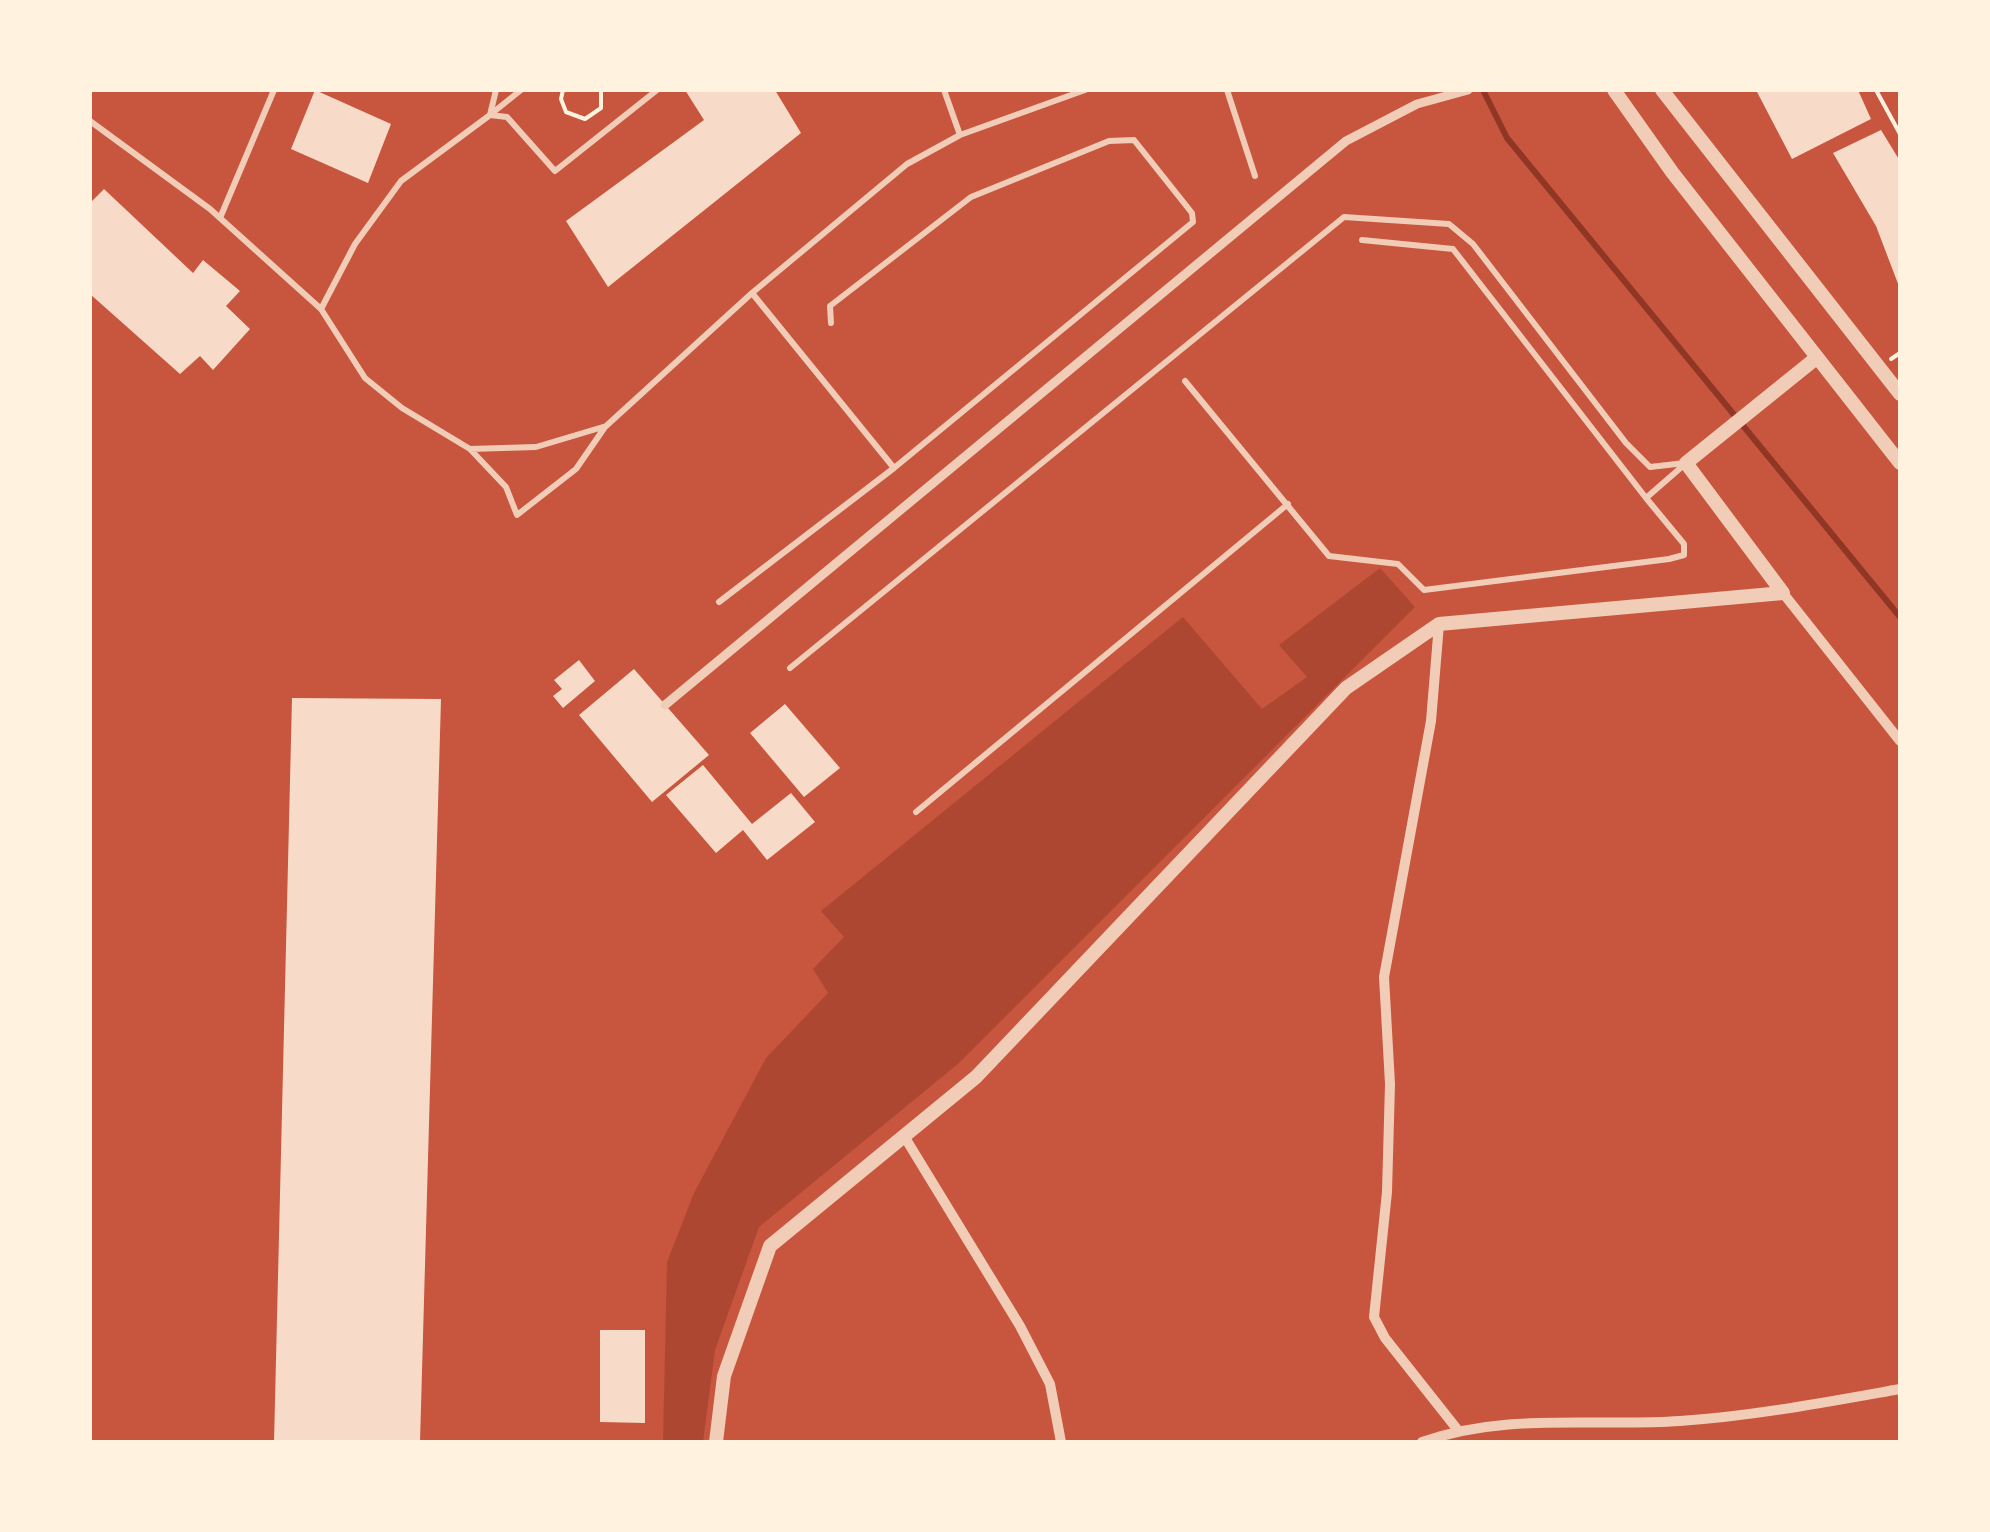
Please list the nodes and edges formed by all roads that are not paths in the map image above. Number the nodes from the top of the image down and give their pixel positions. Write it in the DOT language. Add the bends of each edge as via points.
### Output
graph roads {
  1 [pos="274,90"];
  2 [pos="496,90"];
  3 [pos="521,90"];
  4 [pos="657,90"];
  5 [pos="944,90"];
  6 [pos="1085,90"];
  7 [pos="1227,90"];
  8 [pos="1468,90"];
  9 [pos="1614,90"];
  10 [pos="1662,90"];
  11 [pos="490,115"];
  12 [pos="90,121"];
  13 [pos="960,135"];
  14 [pos="1254,176"];
  15 [pos="220,218"];
  16 [pos="1362,240"];
  17 [pos="752,293"];
  18 [pos="321,310"];
  19 [pos="831,323"];
  20 [pos="1816,359"];
  21 [pos="1185,381"];
  22 [pos="1900,394"];
  23 [pos="604,426"];
  24 [pos="470,449"];
  25 [pos="1686,463"];
  26 [pos="1900,463"];
  27 [pos="894,468"];
  28 [pos="1646,498"];
  29 [pos="1288,504"];
  30 [pos="1783,593"];
  31 [pos="718,602"];
  32 [pos="1439,624"];
  33 [pos="790,668"];
  34 [pos="665,705"];
  35 [pos="1900,742"];
  36 [pos="916,812"];
  37 [pos="904,1136"];
  38 [pos="1900,1389"];
  39 [pos="1457,1430"];
  40 [pos="716,1442"];
  41 [pos="1061,1442"];
  42 [pos="1422,1442"];
  1 -- 15 [label="lane"];
  2 -- 11 [label="lane"];
  3 -- 11 [label="lane"];
  4 -- 11 [label="lane" via="555,170 507,117"];
  5 -- 13 [label="lane"];
  6 -- 13 [label="lane"];
  7 -- 14 [label="lane"];
  8 -- 34 [label="street" via="1417,104 1346,141"];
  9 -- 20 [label="street"];
  10 -- 22 [label="street"];
  11 -- 18 [label="lane" via="401,182 354,244"];
  12 -- 15 [label="lane"];
  13 -- 17 [label="lane" via="907,164"];
  15 -- 18 [label="lane"];
  16 -- 28 [label="lane" via="1452,249"];
  17 -- 23 [label="lane"];
  17 -- 27 [label="lane"];
  18 -- 24 [label="lane" via="365,378"];
  19 -- 27 [label="lane" via="830,306 971,197 1108,141 1134,140 1192,213 1193,222"];
  20 -- 25 [label="street"];
  20 -- 26 [label="street"];
  21 -- 29 [label="lane"];
  23 -- 24 [label="lane" via="536,447"];
  23 -- 24 [label="lane" via="576,469 517,515 506,487"];
  25 -- 28 [label="lane"];
  25 -- 30 [label="street"];
  25 -- 33 [label="lane" via="1650,467 1626,443 1473,244 1450,224 1344,216"];
  27 -- 31 [label="lane"];
  28 -- 29 [label="lane" via="1684,544 1684,554 1424,590 1398,564 1329,556"];
  29 -- 36 [label="lane"];
  30 -- 32 [label="street"];
  30 -- 35 [label="street"];
  32 -- 37 [label="street" via="1346,688 976,1078"];
  32 -- 39 [label="street" via="1431,722 1384,977 1387,1192 1374,1317"];
  37 -- 40 [label="street" via="770,1246 724,1376"];
  37 -- 41 [label="street" via="1050,1384"];
  38 -- 39 [label="street" via="1678,1421 1514,1422"];
  39 -- 42 [label="street"];
}
